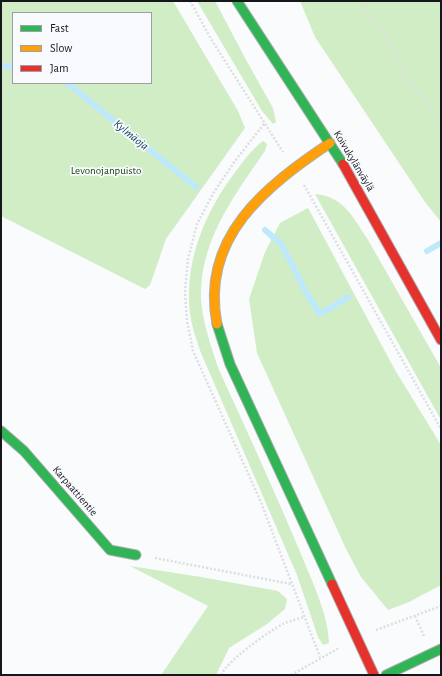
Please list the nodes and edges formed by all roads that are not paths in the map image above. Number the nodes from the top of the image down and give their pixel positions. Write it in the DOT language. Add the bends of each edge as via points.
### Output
graph roads {
  1 [pos="237,1"];
  2 [pos="330,143"];
  3 [pos="441,340"];
  4 [pos="1,431"];
  5 [pos="136,555"];
  6 [pos="441,649"];
  7 [pos="374,675"];
  8 [pos="386,675"];
  1 -- 2 [label="main road, Koivukylänväylä"];
  2 -- 3 [label="main road, Koivukylänväylä" via="394,252"];
  2 -- 7 [label="main road" via="293,167 242,215 228,236 218,265 215,311 230,364"];
  4 -- 5 [label="main road, Karpaattientie" via="24,451 110,550"];
  6 -- 8 [label="main road"];
}
